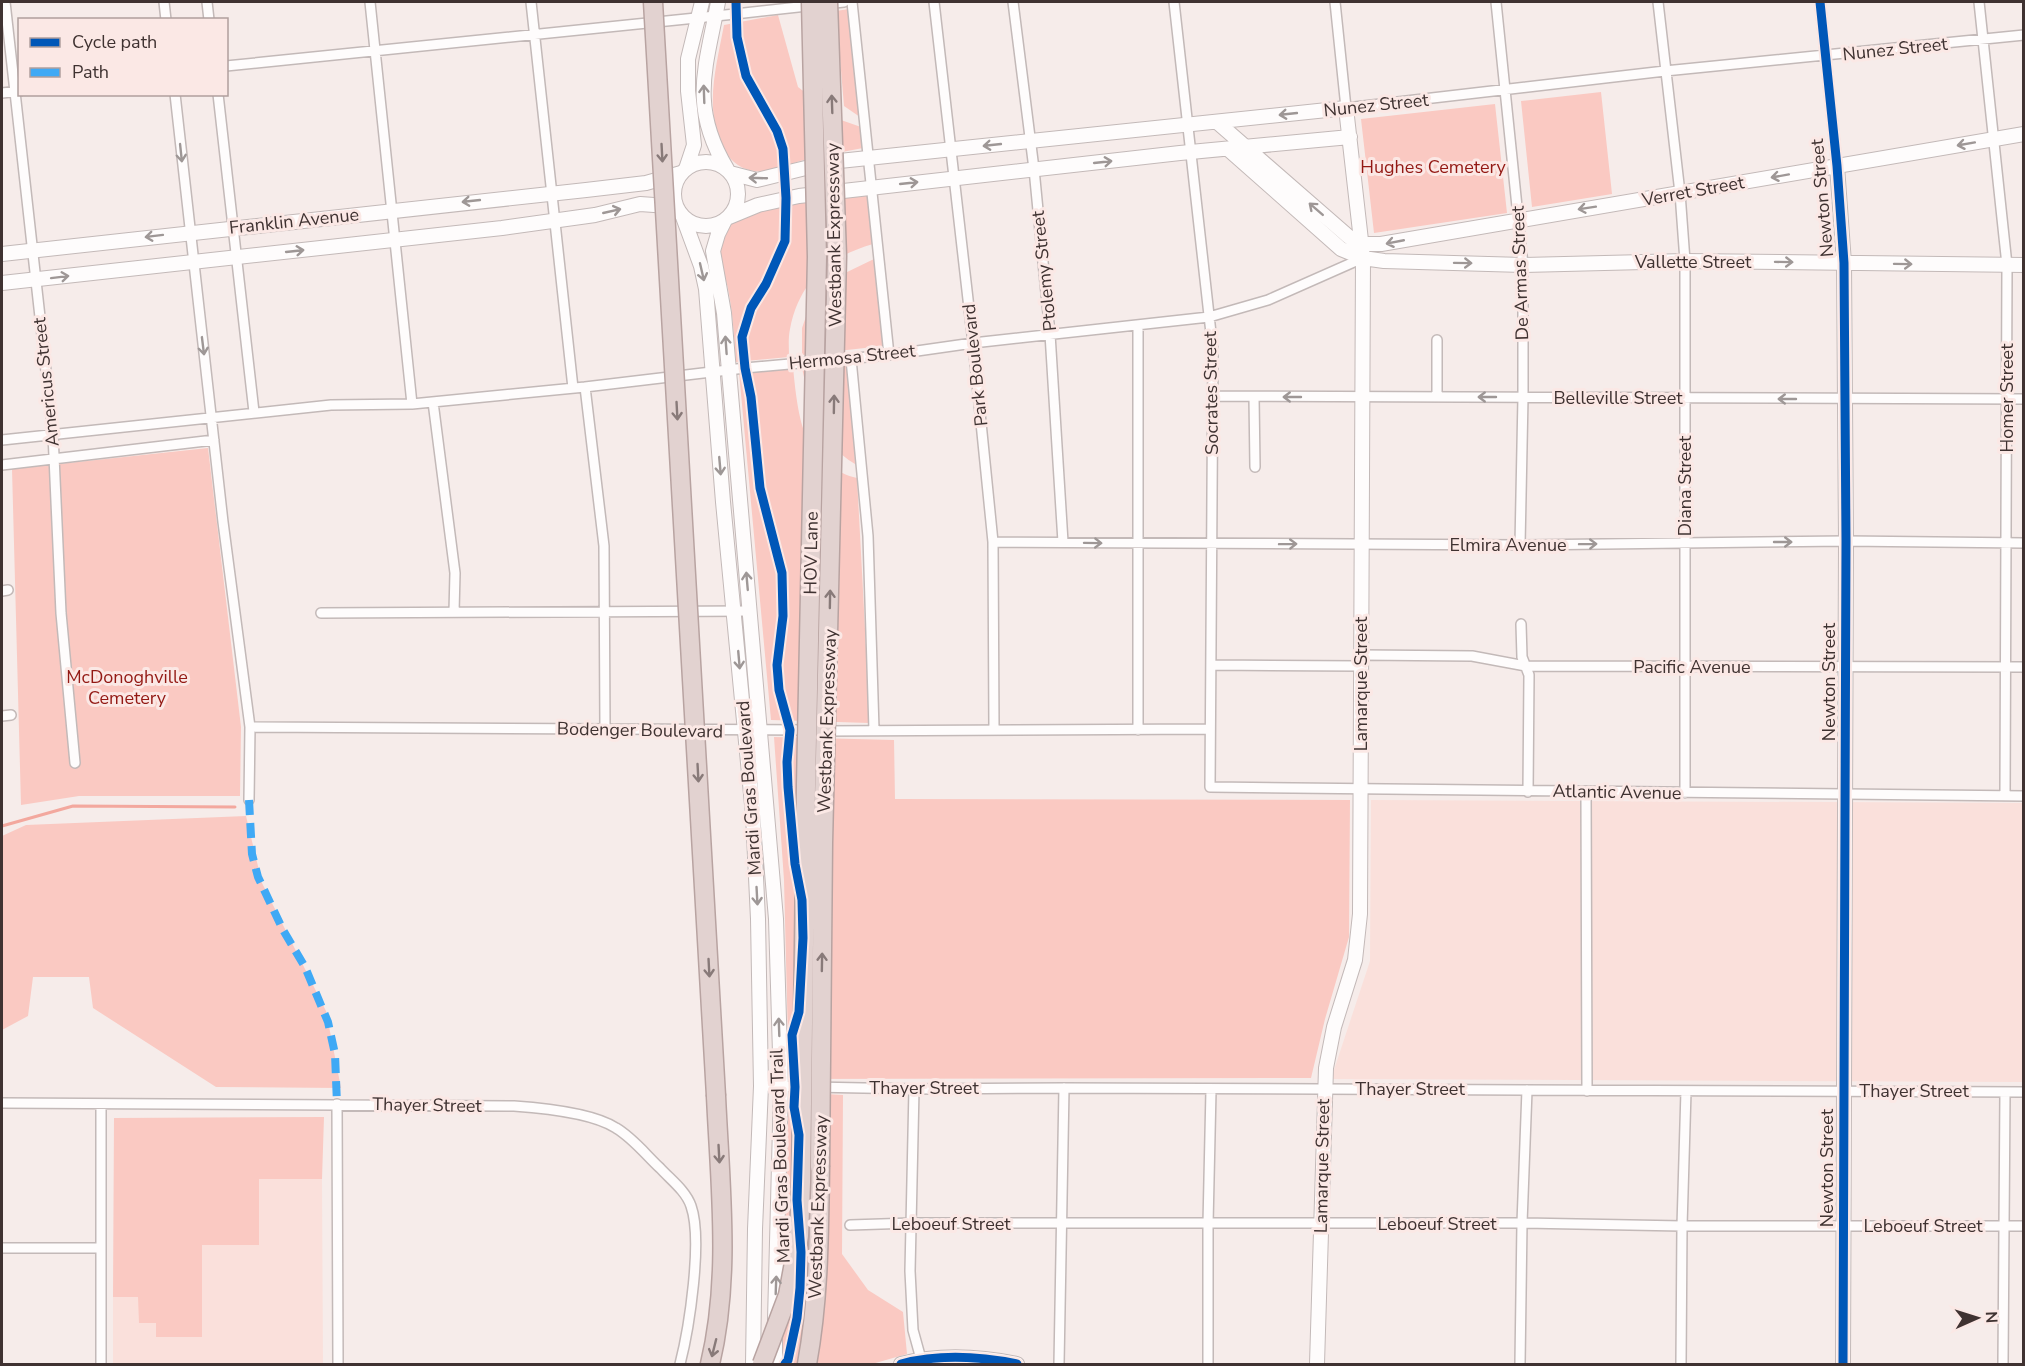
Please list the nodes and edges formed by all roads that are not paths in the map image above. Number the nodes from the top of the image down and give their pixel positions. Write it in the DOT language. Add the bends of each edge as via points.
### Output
graph roads {
  1 [pos="5,2"];
  2 [pos="164,2"];
  3 [pos="207,2"];
  4 [pos="370,2"];
  5 [pos="531,2"];
  6 [pos="653,2"];
  7 [pos="702,2"];
  8 [pos="718,2"];
  9 [pos="811,2"];
  10 [pos="828,2"];
  11 [pos="844,2"];
  12 [pos="852,2"];
  13 [pos="934,2"];
  14 [pos="1013,2"];
  15 [pos="1174,2"];
  16 [pos="1335,2"];
  17 [pos="1496,2"];
  18 [pos="1658,2"];
  19 [pos="1820,2"];
  20 [pos="1979,2"];
  21 [pos="716,16"];
  22 [pos="698,17"];
  23 [pos="166,18"];
  24 [pos="209,18"];
  25 [pos="535,34"];
  26 [pos="2024,34"];
  27 [pos="1983,39"];
  28 [pos="375,51"];
  29 [pos="1826,56"];
  30 [pos="228,66"];
  31 [pos="1665,71"];
  32 [pos="18,91"];
  33 [pos="1505,91"];
  34 [pos="2,93"];
  35 [pos="18,96"];
  36 [pos="175,96"];
  37 [pos="218,96"];
  38 [pos="1346,108"];
  39 [pos="1217,122"];
  40 [pos="1189,124"];
  41 [pos="2024,134"];
  42 [pos="1350,137"];
  43 [pos="1994,139"];
  44 [pos="1030,141"];
  45 [pos="1246,147"];
  46 [pos="950,149"];
  47 [pos="1228,149"];
  48 [pos="1192,152"];
  49 [pos="868,158"];
  50 [pos="1837,166"];
  51 [pos="1034,170"];
  52 [pos="683,171"];
  53 [pos="728,171"];
  54 [pos="954,179"];
  55 [pos="872,187"];
  56 [pos="1680,193"];
  57 [pos="551,194"];
  58 [pos="392,210"];
  59 [pos="681,214"];
  60 [pos="727,218"];
  61 [pos="1520,219"];
  62 [pos="554,221"];
  63 [pos="233,228"];
  64 [pos="189,232"];
  65 [pos="395,240"];
  66 [pos="1362,244"];
  67 [pos="33,251"];
  68 [pos="2,254"];
  69 [pos="236,257"];
  70 [pos="1363,258"];
  71 [pos="192,261"];
  72 [pos="1685,261"];
  73 [pos="1844,263"];
  74 [pos="1523,265"];
  75 [pos="2024,265"];
  76 [pos="2007,266"];
  77 [pos="36,280"];
  78 [pos="2,283"];
  79 [pos="1209,316"];
  80 [pos="1138,325"];
  81 [pos="1050,334"];
  82 [pos="1437,340"];
  83 [pos="973,343"];
  84 [pos="889,355"];
  85 [pos="851,359"];
  86 [pos="727,370"];
  87 [pos="711,372"];
  88 [pos="585,387"];
  89 [pos="573,388"];
  90 [pos="1213,396"];
  91 [pos="1254,397"];
  92 [pos="1361,397"];
  93 [pos="1437,397"];
  94 [pos="1523,397"];
  95 [pos="1684,398"];
  96 [pos="1845,399"];
  97 [pos="2007,399"];
  98 [pos="2024,399"];
  99 [pos="434,402"];
  100 [pos="412,404"];
  101 [pos="254,412"];
  102 [pos="212,417"];
  103 [pos="53,434"];
  104 [pos="2,440"];
  105 [pos="214,440"];
  106 [pos="53,459"];
  107 [pos="2,465"];
  108 [pos="1255,467"];
  109 [pos="993,542"];
  110 [pos="1063,542"];
  111 [pos="1846,542"];
  112 [pos="1684,543"];
  113 [pos="2007,543"];
  114 [pos="2024,543"];
  115 [pos="1137,544"];
  116 [pos="1361,544"];
  117 [pos="1210,545"];
  118 [pos="1520,546"];
  119 [pos="750,611"];
  120 [pos="454,612"];
  121 [pos="321,613"];
  122 [pos="605,613"];
  123 [pos="734,613"];
  124 [pos="1521,624"];
  125 [pos="1361,660"];
  126 [pos="1211,665"];
  127 [pos="1526,666"];
  128 [pos="1684,667"];
  129 [pos="2005,667"];
  130 [pos="2024,667"];
  131 [pos="1846,668"];
  132 [pos="250,727"];
  133 [pos="605,729"];
  134 [pos="1210,729"];
  135 [pos="874,730"];
  136 [pos="993,730"];
  137 [pos="1138,730"];
  138 [pos="745,731"];
  139 [pos="761,731"];
  140 [pos="75,763"];
  141 [pos="1210,787"];
  142 [pos="1361,789"];
  143 [pos="1528,792"];
  144 [pos="1586,792"];
  145 [pos="1685,793"];
  146 [pos="1845,793"];
  147 [pos="2006,796"];
  148 [pos="2024,796"];
  149 [pos="249,800"];
  150 [pos="761,1086"];
  151 [pos="781,1087"];
  152 [pos="1064,1088"];
  153 [pos="914,1089"];
  154 [pos="1324,1089"];
  155 [pos="1211,1090"];
  156 [pos="1527,1090"];
  157 [pos="1587,1091"];
  158 [pos="1686,1091"];
  159 [pos="1844,1091"];
  160 [pos="2005,1092"];
  161 [pos="2024,1092"];
  162 [pos="2,1103"];
  163 [pos="101,1104"];
  164 [pos="338,1104"];
  165 [pos="912,1223"];
  166 [pos="1522,1223"];
  167 [pos="1060,1224"];
  168 [pos="1208,1224"];
  169 [pos="1321,1224"];
  170 [pos="850,1225"];
  171 [pos="1844,1225"];
  172 [pos="1682,1226"];
  173 [pos="2002,1226"];
  174 [pos="2024,1226"];
  175 [pos="2,1248"];
  176 [pos="101,1248"];
  177 [pos="921,1359"];
  178 [pos="101,1365"];
  179 [pos="338,1365"];
  180 [pos="680,1365"];
  181 [pos="710,1365"];
  182 [pos="753,1365"];
  183 [pos="762,1365"];
  184 [pos="775,1365"];
  185 [pos="807,1365"];
  186 [pos="901,1365"];
  187 [pos="1017,1365"];
  188 [pos="1059,1365"];
  189 [pos="1208,1365"];
  190 [pos="1317,1365"];
  191 [pos="1520,1365"];
  192 [pos="1681,1365"];
  193 [pos="1843,1365"];
  194 [pos="2003,1365"];
  1 -- 32 [label="street, Americus Street"];
  2 -- 23 [label="street"];
  3 -- 24 [label="street"];
  4 -- 28 [label="street"];
  5 -- 25 [label="street"];
  6 -- 181 [label="highway, one-way, bridge" via="721,1210 721,1285"];
  7 -- 22 [label="main road"];
  8 -- 21 [label="main road"];
  9 -- 183 [label="highway, HOV Lane, bridge" via="817,257 801,1182 799,1236 788,1295"];
  185 -- 10 [label="highway, Westbank Expressway, one-way, bridge" via="818,1260 837,256"];
  11 -- 21 [label="street"];
  12 -- 49 [label="street"];
  13 -- 46 [label="street, Park Boulevard"];
  14 -- 44 [label="street, Ptolemy Street"];
  15 -- 40 [label="street, Socrates Street"];
  16 -- 38 [label="street, Lamarque Street"];
  17 -- 33 [label="street, De Armas Street"];
  18 -- 31 [label="street, Diana Street"];
  19 -- 29 [label="street, Newton Street"];
  20 -- 27 [label="street, Homer Street"];
  21 -- 22 [label="street"];
  53 -- 21 [label="main road, one-way" via="711,139 704,108 706,55"];
  22 -- 25 [label="street"];
  22 -- 52 [label="main road" via="688,59 687,91 694,145"];
  25 -- 28 [label="street"];
  25 -- 57 [label="street"];
  26 -- 27 [label="street, Nunez Street"];
  27 -- 29 [label="street, Nunez Street"];
  27 -- 43 [label="street, Homer Street"];
  28 -- 30 [label="street"];
  28 -- 58 [label="street"];
  29 -- 31 [label="street, Nunez Street"];
  29 -- 50 [label="street, Newton Street"];
  31 -- 33 [label="street, Nunez Street"];
  31 -- 56 [label="street, Diana Street"];
  32 -- 34 [label="street"];
  33 -- 38 [label="street, Nunez Street"];
  33 -- 61 [label="street, De Armas Street"];
  35 -- 67 [label="street, Americus Street"];
  36 -- 64 [label="street, one-way"];
  37 -- 63 [label="street"];
  38 -- 39 [label="main road, Nunez Street, one-way"];
  38 -- 42 [label="main road, Lamarque Street"];
  39 -- 40 [label="main road, Nunez Street"];
  39 -- 45 [label="main road"];
  40 -- 44 [label="main road, Nunez Street"];
  40 -- 48 [label="street, Socrates Street"];
  41 -- 43 [label="main road, Verret Street"];
  42 -- 45 [label="main road, Nunez Street"];
  42 -- 66 [label="main road, Lamarque Street"];
  43 -- 50 [label="main road, Verret Street, one-way"];
  43 -- 76 [label="street, Homer Street"];
  44 -- 46 [label="main road, Nunez Street, one-way"];
  44 -- 51 [label="street, Ptolemy Street"];
  45 -- 47 [label="main road, Nunez Street"];
  66 -- 45 [label="main road, one-way"];
  46 -- 49 [label="main road, Nunez Street"];
  46 -- 54 [label="street, Park Boulevard"];
  47 -- 48 [label="main road, Nunez Street"];
  47 -- 70 [label="main road, Vallette Street" via="1341,249"];
  51 -- 48 [label="main road, Nunez Street, one-way"];
  48 -- 79 [label="street, Socrates Street"];
  49 -- 53 [label="main road, Nunez Street, one-way" via="830,162 757,180"];
  49 -- 55 [label="street"];
  50 -- 56 [label="main road, Verret Street, one-way"];
  50 -- 73 [label="main road, Newton Street"];
  51 -- 54 [label="main road, Nunez Street"];
  51 -- 81 [label="street, Ptolemy Street"];
  52 -- 53 [label="main road" via="707,161"];
  52 -- 57 [label="main road, Franklin Avenue" via="646,183"];
  52 -- 59 [label="main road" via="674,189"];
  53 -- 60 [label="main road" via="736,182 738,197"];
  55 -- 54 [label="main road, Nunez Street, one-way"];
  54 -- 83 [label="street, Park Boulevard"];
  55 -- 60 [label="main road, Nunez Street" via="786,198"];
  55 -- 84 [label="street"];
  56 -- 61 [label="main road, Verret Street, one-way"];
  56 -- 72 [label="street, Diana Street"];
  57 -- 58 [label="main road, Franklin Avenue, one-way"];
  57 -- 62 [label="street"];
  58 -- 63 [label="main road, Franklin Avenue"];
  58 -- 65 [label="street"];
  59 -- 60 [label="main road" via="704,226"];
  62 -- 59 [label="main road, one-way" via="640,204 669,206"];
  59 -- 87 [label="main road, Mardi Gras Boulevard, one-way" via="706,289"];
  86 -- 60 [label="main road, Mardi Gras Boulevard, one-way" via="724,313 713,251"];
  61 -- 66 [label="main road, Verret Street, one-way"];
  61 -- 74 [label="street, De Armas Street"];
  62 -- 65 [label="main road, Franklin Avenue"];
  62 -- 89 [label="street"];
  63 -- 64 [label="main road, Franklin Avenue"];
  63 -- 69 [label="street"];
  64 -- 67 [label="main road, Franklin Avenue, one-way"];
  64 -- 71 [label="street"];
  69 -- 65 [label="main road, Franklin Avenue, one-way"];
  65 -- 100 [label="street"];
  66 -- 70 [label="main road, Lamarque Street"];
  67 -- 68 [label="main road, Franklin Avenue"];
  67 -- 77 [label="street, Americus Street"];
  69 -- 71 [label="main road, Franklin Avenue"];
  69 -- 101 [label="street"];
  70 -- 74 [label="main road, Vallette Street, one-way"];
  70 -- 79 [label="street, Hermosa Street" via="1268,300"];
  70 -- 92 [label="main road, Lamarque Street"];
  77 -- 71 [label="main road, Franklin Avenue, one-way"];
  71 -- 102 [label="street, one-way"];
  72 -- 73 [label="main road, Vallette Street, one-way"];
  72 -- 74 [label="main road, Vallette Street"];
  72 -- 95 [label="street, Diana Street"];
  73 -- 76 [label="main road, Vallette Street, one-way"];
  73 -- 96 [label="main road, Newton Street"];
  74 -- 94 [label="street, De Armas Street"];
  75 -- 76 [label="main road, Vallette Street"];
  76 -- 97 [label="street, Homer Street"];
  77 -- 78 [label="main road, Franklin Avenue"];
  77 -- 103 [label="street, Americus Street"];
  79 -- 80 [label="street, Hermosa Street"];
  79 -- 90 [label="street, Socrates Street"];
  80 -- 81 [label="street, Hermosa Street"];
  80 -- 115 [label="street"];
  81 -- 83 [label="street, Hermosa Street"];
  81 -- 110 [label="street, Ptolemy Street"];
  82 -- 93 [label="street"];
  83 -- 84 [label="street, Hermosa Street"];
  83 -- 109 [label="street, Park Boulevard"];
  84 -- 85 [label="street, Hermosa Street"];
  85 -- 86 [label="street, Hermosa Street"];
  85 -- 135 [label="street" via="868,536"];
  86 -- 87 [label="street, Hermosa Street"];
  119 -- 86 [label="main road, Mardi Gras Boulevard, one-way"];
  87 -- 88 [label="street, Hermosa Street"];
  87 -- 123 [label="main road, Mardi Gras Boulevard, one-way"];
  88 -- 89 [label="street, Hermosa Street"];
  88 -- 122 [label="street" via="604,546"];
  89 -- 99 [label="street, Hermosa Street"];
  90 -- 91 [label="street, Belleville Street"];
  90 -- 117 [label="street, Socrates Street"];
  92 -- 91 [label="street, Belleville Street, one-way"];
  91 -- 108 [label="street"];
  92 -- 93 [label="street, Belleville Street"];
  92 -- 116 [label="main road, Lamarque Street"];
  94 -- 93 [label="street, Belleville Street, one-way"];
  94 -- 95 [label="street, Belleville Street"];
  94 -- 118 [label="street, De Armas Street"];
  96 -- 95 [label="street, Belleville Street, one-way"];
  95 -- 112 [label="street, Diana Street"];
  96 -- 97 [label="street, Belleville Street"];
  96 -- 111 [label="main road, Newton Street"];
  97 -- 98 [label="street, Belleville Street"];
  97 -- 113 [label="street, Homer Street"];
  99 -- 100 [label="street, Hermosa Street"];
  99 -- 120 [label="street" via="455,573"];
  100 -- 101 [label="street, Hermosa Street" via="331,405"];
  101 -- 102 [label="street, Hermosa Street"];
  102 -- 103 [label="street, Hermosa Street"];
  102 -- 105 [label="street"];
  103 -- 104 [label="street, Hermosa Street"];
  103 -- 106 [label="street, Americus Street"];
  105 -- 106 [label="street"];
  105 -- 132 [label="street"];
  106 -- 107 [label="street"];
  106 -- 140 [label="street, Americus Street" via="64,667"];
  109 -- 110 [label="street, Elmira Avenue"];
  109 -- 136 [label="street, Park Boulevard"];
  110 -- 115 [label="street, Elmira Avenue, one-way"];
  112 -- 111 [label="street, Elmira Avenue, one-way"];
  111 -- 113 [label="street, Elmira Avenue"];
  111 -- 131 [label="main road, Newton Street"];
  118 -- 112 [label="street, Elmira Avenue, one-way"];
  112 -- 128 [label="street, Diana Street"];
  113 -- 114 [label="street, Elmira Avenue"];
  113 -- 129 [label="street, Homer Street"];
  115 -- 117 [label="street, Elmira Avenue"];
  115 -- 137 [label="street"];
  117 -- 116 [label="street, Elmira Avenue, one-way"];
  116 -- 118 [label="street, Elmira Avenue"];
  116 -- 125 [label="main road, Lamarque Street"];
  117 -- 126 [label="street, Socrates Street"];
  119 -- 123 [label="street"];
  119 -- 139 [label="main road, Mardi Gras Boulevard"];
  120 -- 121 [label="street"];
  120 -- 122 [label="street"];
  122 -- 123 [label="street"];
  122 -- 133 [label="street"];
  123 -- 138 [label="main road, Mardi Gras Boulevard, one-way"];
  124 -- 127 [label="street"];
  125 -- 126 [label="street, Pacific Avenue"];
  125 -- 127 [label="street, Pacific Avenue" via="1472,656"];
  125 -- 142 [label="main road, Lamarque Street"];
  126 -- 134 [label="street, Socrates Street"];
  127 -- 128 [label="street, Pacific Avenue"];
  127 -- 143 [label="street"];
  128 -- 131 [label="street, Pacific Avenue"];
  128 -- 145 [label="street, Diana Street"];
  129 -- 130 [label="street, Pacific Avenue"];
  129 -- 131 [label="street, Pacific Avenue"];
  129 -- 147 [label="street, Homer Street"];
  131 -- 146 [label="main road, Newton Street"];
  132 -- 133 [label="street, Bodenger Boulevard"];
  132 -- 149 [label="street"];
  133 -- 138 [label="street, Bodenger Boulevard"];
  134 -- 137 [label="street, Bodenger Boulevard"];
  134 -- 141 [label="street, Socrates Street"];
  135 -- 136 [label="street, Bodenger Boulevard"];
  135 -- 139 [label="street, Bodenger Boulevard"];
  136 -- 137 [label="street, Bodenger Boulevard"];
  138 -- 139 [label="street, Bodenger Boulevard"];
  138 -- 150 [label="main road, Mardi Gras Boulevard, one-way" via="758,919"];
  151 -- 139 [label="main road, Mardi Gras Boulevard, one-way" via="776,908"];
  141 -- 142 [label="street, Atlantic Avenue"];
  142 -- 143 [label="street, Atlantic Avenue"];
  142 -- 154 [label="main road, Lamarque Street" via="1360,914 1355,960 1328,1052"];
  143 -- 144 [label="street, Atlantic Avenue"];
  144 -- 145 [label="street, Atlantic Avenue"];
  144 -- 157 [label="street"];
  145 -- 146 [label="street, Atlantic Avenue"];
  146 -- 147 [label="street, Atlantic Avenue"];
  146 -- 159 [label="main road, Newton Street"];
  147 -- 148 [label="street, Atlantic Avenue"];
  150 -- 151 [label="street, Thayer Street"];
  150 -- 182 [label="main road, Mardi Gras Boulevard"];
  151 -- 153 [label="street, Thayer Street"];
  184 -- 151 [label="main road, Mardi Gras Boulevard, one-way"];
  152 -- 153 [label="street, Thayer Street"];
  152 -- 155 [label="street, Thayer Street"];
  152 -- 167 [label="street"];
  153 -- 165 [label="street"];
  154 -- 155 [label="street, Thayer Street"];
  154 -- 156 [label="street, Thayer Street"];
  154 -- 169 [label="main road, Lamarque Street"];
  155 -- 168 [label="street"];
  156 -- 157 [label="street, Thayer Street"];
  156 -- 166 [label="street"];
  157 -- 158 [label="street, Thayer Street"];
  158 -- 159 [label="street, Thayer Street"];
  158 -- 172 [label="street"];
  159 -- 160 [label="street, Thayer Street"];
  159 -- 171 [label="main road, Newton Street"];
  160 -- 161 [label="street, Thayer Street"];
  160 -- 173 [label="street"];
  162 -- 163 [label="street, Thayer Street"];
  163 -- 164 [label="street, Thayer Street"];
  163 -- 176 [label="street"];
  164 -- 179 [label="street"];
  164 -- 180 [label="street, Thayer Street" via="536,1107 616,1128 685,1193 691,1205 693,1278"];
  165 -- 167 [label="street, Leboeuf Street"];
  165 -- 170 [label="street, Leboeuf Street"];
  165 -- 177 [label="street" via="913,1330"];
  166 -- 169 [label="street, Leboeuf Street"];
  166 -- 172 [label="street, Leboeuf Street"];
  166 -- 191 [label="street"];
  167 -- 168 [label="street, Leboeuf Street"];
  167 -- 188 [label="street"];
  168 -- 169 [label="street, Leboeuf Street"];
  168 -- 189 [label="street"];
  169 -- 190 [label="main road, Lamarque Street"];
  171 -- 172 [label="street, Leboeuf Street"];
  171 -- 173 [label="street, Leboeuf Street"];
  171 -- 193 [label="main road, Newton Street"];
  172 -- 192 [label="street"];
  173 -- 174 [label="street, Leboeuf Street"];
  173 -- 194 [label="street"];
  175 -- 176 [label="street"];
  176 -- 178 [label="street"];
  177 -- 186 [label="main road"];
  177 -- 187 [label="main road" via="966,1357"];
}
